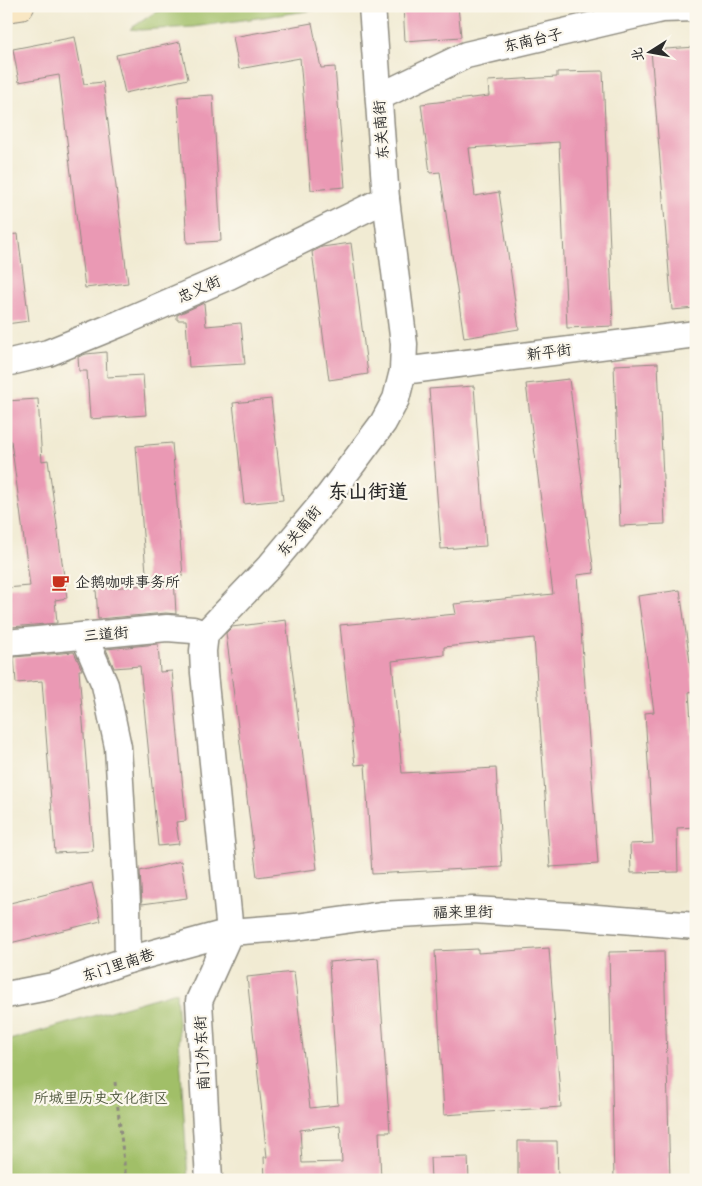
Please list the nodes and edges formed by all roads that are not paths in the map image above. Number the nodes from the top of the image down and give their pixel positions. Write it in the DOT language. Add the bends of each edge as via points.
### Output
graph roads {
  1 [pos="20,6"];
  2 [pos="372,6"];
  3 [pos="6,8"];
  4 [pos="696,8"];
  5 [pos="379,97"];
  6 [pos="386,199"];
  7 [pos="696,334"];
  8 [pos="6,363"];
  9 [pos="403,371"];
  10 [pos="205,634"];
  11 [pos="84,636"];
  12 [pos="6,642"];
  13 [pos="696,926"];
  14 [pos="230,932"];
  15 [pos="128,960"];
  16 [pos="6,995"];
  17 [pos="208,1180"];
  1 -- 3 [label="main road"];
  2 -- 5 [label="street, 东关南街"];
  4 -- 5 [label="street, 东南台子" via="662,9 466,55"];
  5 -- 6 [label="street, 东关南街"];
  6 -- 8 [label="street, 忠义街" via="128,321 48,352"];
  6 -- 9 [label="street, 东关南街" via="404,344"];
  7 -- 9 [label="street, 新平街"];
  9 -- 10 [label="street, 东关南街" via="396,399 365,448 269,567"];
  10 -- 11 [label="street, 三道街" via="167,628"];
  10 -- 14 [label="street" via="202,651"];
  11 -- 12 [label="street, 三道街"];
  11 -- 15 [label="street" via="105,685 118,747"];
  13 -- 14 [label="street, 福来里街" via="473,910 381,915"];
  14 -- 15 [label="street, 东门里南巷"];
  14 -- 17 [label="street, 南门外东街" via="200,1001"];
  15 -- 16 [label="street, 东门里南巷" via="53,986"];
}
